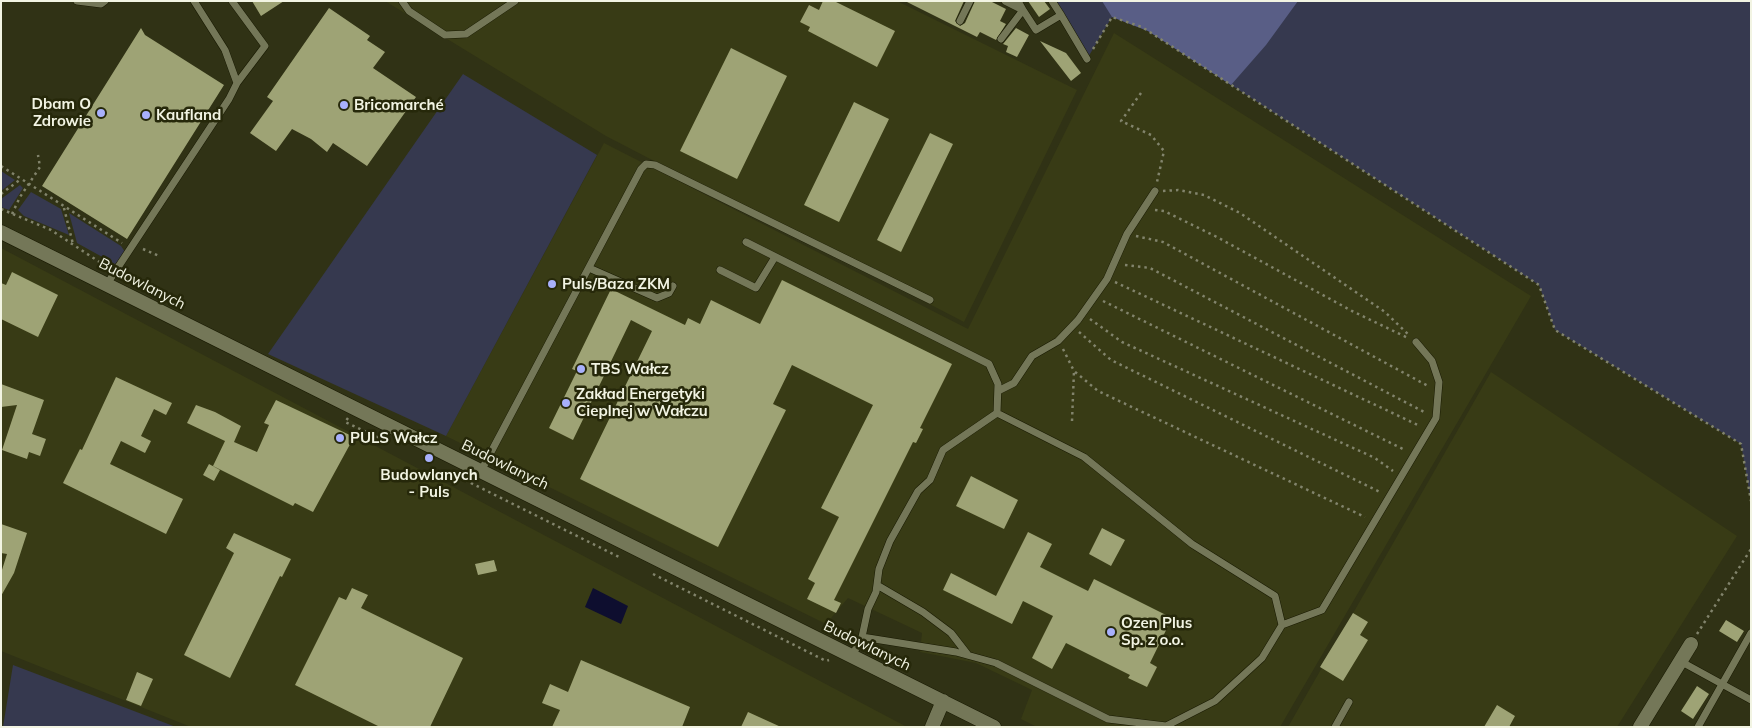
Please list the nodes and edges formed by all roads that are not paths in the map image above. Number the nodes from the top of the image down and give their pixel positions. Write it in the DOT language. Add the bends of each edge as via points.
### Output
graph roads {
  1 [pos="77,1"];
  2 [pos="105,1"];
  3 [pos="194,1"];
  4 [pos="232,1"];
  5 [pos="402,1"];
  6 [pos="515,1"];
  7 [pos="970,1"];
  8 [pos="1005,1"];
  9 [pos="1018,1"];
  10 [pos="1052,1"];
  11 [pos="1023,10"];
  12 [pos="1061,16"];
  13 [pos="960,21"];
  14 [pos="1001,39"];
  15 [pos="1087,59"];
  16 [pos="237,83"];
  17 [pos="1155,192"];
  18 [pos="1,232"];
  19 [pos="746,242"];
  20 [pos="775,257"];
  21 [pos="589,268"];
  22 [pos="720,270"];
  23 [pos="107,284"];
  24 [pos="673,286"];
  25 [pos="930,300"];
  26 [pos="1416,342"];
  27 [pos="998,391"];
  28 [pos="997,413"];
  29 [pos="481,471"];
  30 [pos="877,585"];
  31 [pos="1282,625"];
  32 [pos="1751,633"];
  33 [pos="862,637"];
  34 [pos="1691,644"];
  35 [pos="968,655"];
  36 [pos="852,656"];
  37 [pos="1680,661"];
  38 [pos="1724,685"];
  39 [pos="1751,700"];
  40 [pos="943,701"];
  41 [pos="1349,702"];
  42 [pos="932,727"];
  43 [pos="994,727"];
  44 [pos="1335,727"];
  45 [pos="1640,727"];
  46 [pos="1698,727"];
  1 -- 2 [label="lane" via="101,4"];
  3 -- 16 [label="lane" via="225,50"];
  4 -- 16 [label="lane" via="265,46"];
  5 -- 6 [label="lane" via="409,11 444,35 466,34"];
  7 -- 13 [label="lane"];
  8 -- 11 [label="lane"];
  9 -- 11 [label="lane"];
  10 -- 12 [label="lane"];
  11 -- 12 [label="lane" via="1036,30"];
  11 -- 14 [label="lane"];
  12 -- 15 [label="lane"];
  16 -- 23 [label="lane"];
  17 -- 27 [label="lane" via="1127,234 1107,279 1083,314 1058,341 1032,356 1014,383"];
  18 -- 23 [label="street, Budowlanych"];
  19 -- 20 [label="lane"];
  20 -- 22 [label="lane" via="756,288"];
  20 -- 27 [label="lane" via="989,364"];
  21 -- 24 [label="lane" via="657,298 670,293"];
  21 -- 25 [label="lane" via="640,168 646,164 655,165"];
  21 -- 29 [label="lane"];
  23 -- 29 [label="street, Budowlanych"];
  26 -- 31 [label="lane" via="1432,361 1439,382 1436,418 1322,610"];
  27 -- 28 [label="lane"];
  28 -- 30 [label="lane" via="943,450 930,480 918,491 890,541 879,568"];
  28 -- 31 [label="lane" via="1084,457 1192,544 1275,596"];
  29 -- 36 [label="street, Budowlanych"];
  30 -- 33 [label="lane"];
  30 -- 35 [label="lane" via="952,633"];
  31 -- 35 [label="lane" via="1262,658 1215,701 1166,726 1108,719 996,663"];
  32 -- 38 [label="lane"];
  33 -- 35 [label="lane"];
  33 -- 36 [label="lane"];
  34 -- 37 [label="street"];
  36 -- 40 [label="street, Budowlanych"];
  37 -- 38 [label="lane"];
  37 -- 45 [label="street"];
  38 -- 39 [label="lane"];
  38 -- 46 [label="lane"];
  40 -- 42 [label="street"];
  40 -- 43 [label="street, Budowlanych"];
  41 -- 44 [label="lane"];
}
